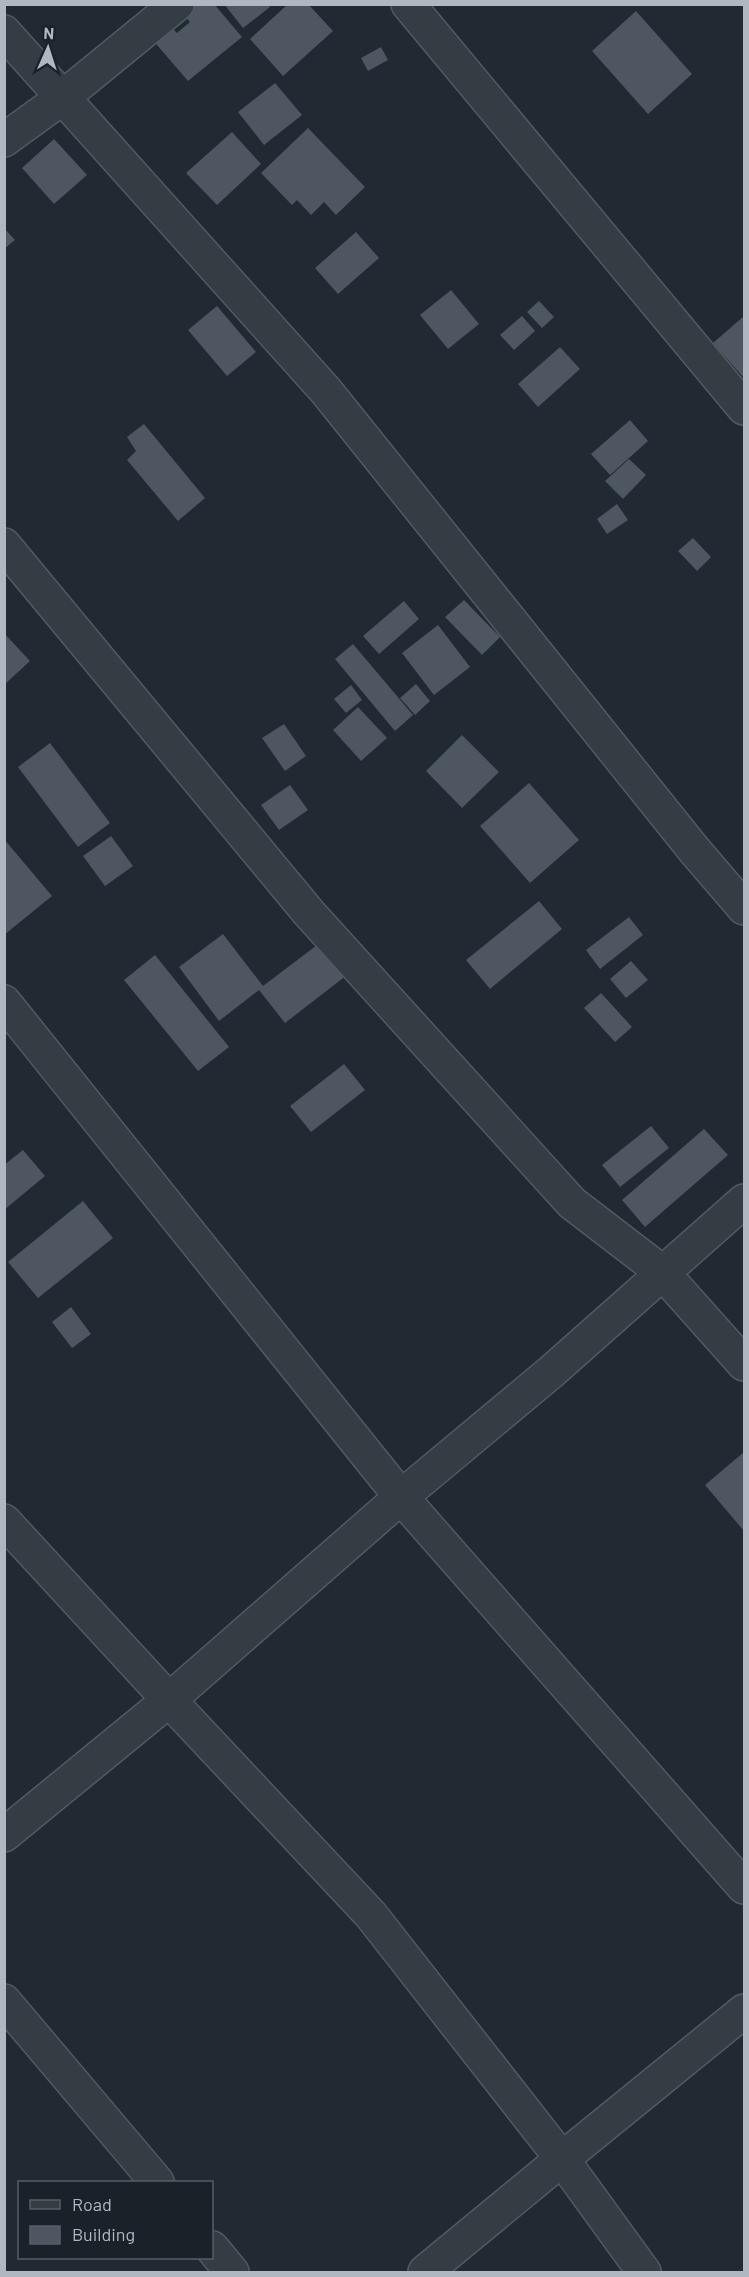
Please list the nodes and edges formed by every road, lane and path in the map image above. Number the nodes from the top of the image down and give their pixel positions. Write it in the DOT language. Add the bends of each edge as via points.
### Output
graph roads {
  1 [pos="177,4"];
  2 [pos="408,4"];
  3 [pos="4,32"];
  4 [pos="62,98"];
  5 [pos="4,140"];
  6 [pos="744,408"];
  7 [pos="4,545"];
  8 [pos="744,908"];
  9 [pos="4,1002"];
  10 [pos="744,1200"];
  11 [pos="662,1272"];
  12 [pos="744,1364"];
  13 [pos="401,1497"];
  14 [pos="4,1521"];
  15 [pos="169,1701"];
  16 [pos="4,1835"];
  17 [pos="744,1887"];
  18 [pos="4,2001"];
  19 [pos="744,2011"];
  20 [pos="562,2159"];
  21 [pos="156,2181"];
  22 [pos="213,2249"];
  23 [pos="232,2272"];
  24 [pos="425,2272"];
  25 [pos="644,2272"];
  1 -- 4 [label="street"];
  2 -- 6 [label="street"];
  3 -- 4 [label="street"];
  4 -- 5 [label="street"];
  4 -- 8 [label="street" via="326,391"];
  7 -- 11 [label="street" via="316,922 572,1203"];
  9 -- 13 [label="street"];
  10 -- 11 [label="street"];
  11 -- 12 [label="street"];
  11 -- 13 [label="street" via="551,1372"];
  13 -- 15 [label="street"];
  13 -- 17 [label="street"];
  14 -- 15 [label="street"];
  15 -- 16 [label="street"];
  15 -- 20 [label="street" via="371,1915"];
  18 -- 21 [label="street"];
  19 -- 20 [label="street"];
  20 -- 24 [label="street"];
  20 -- 25 [label="street"];
  22 -- 23 [label="street"];
}
